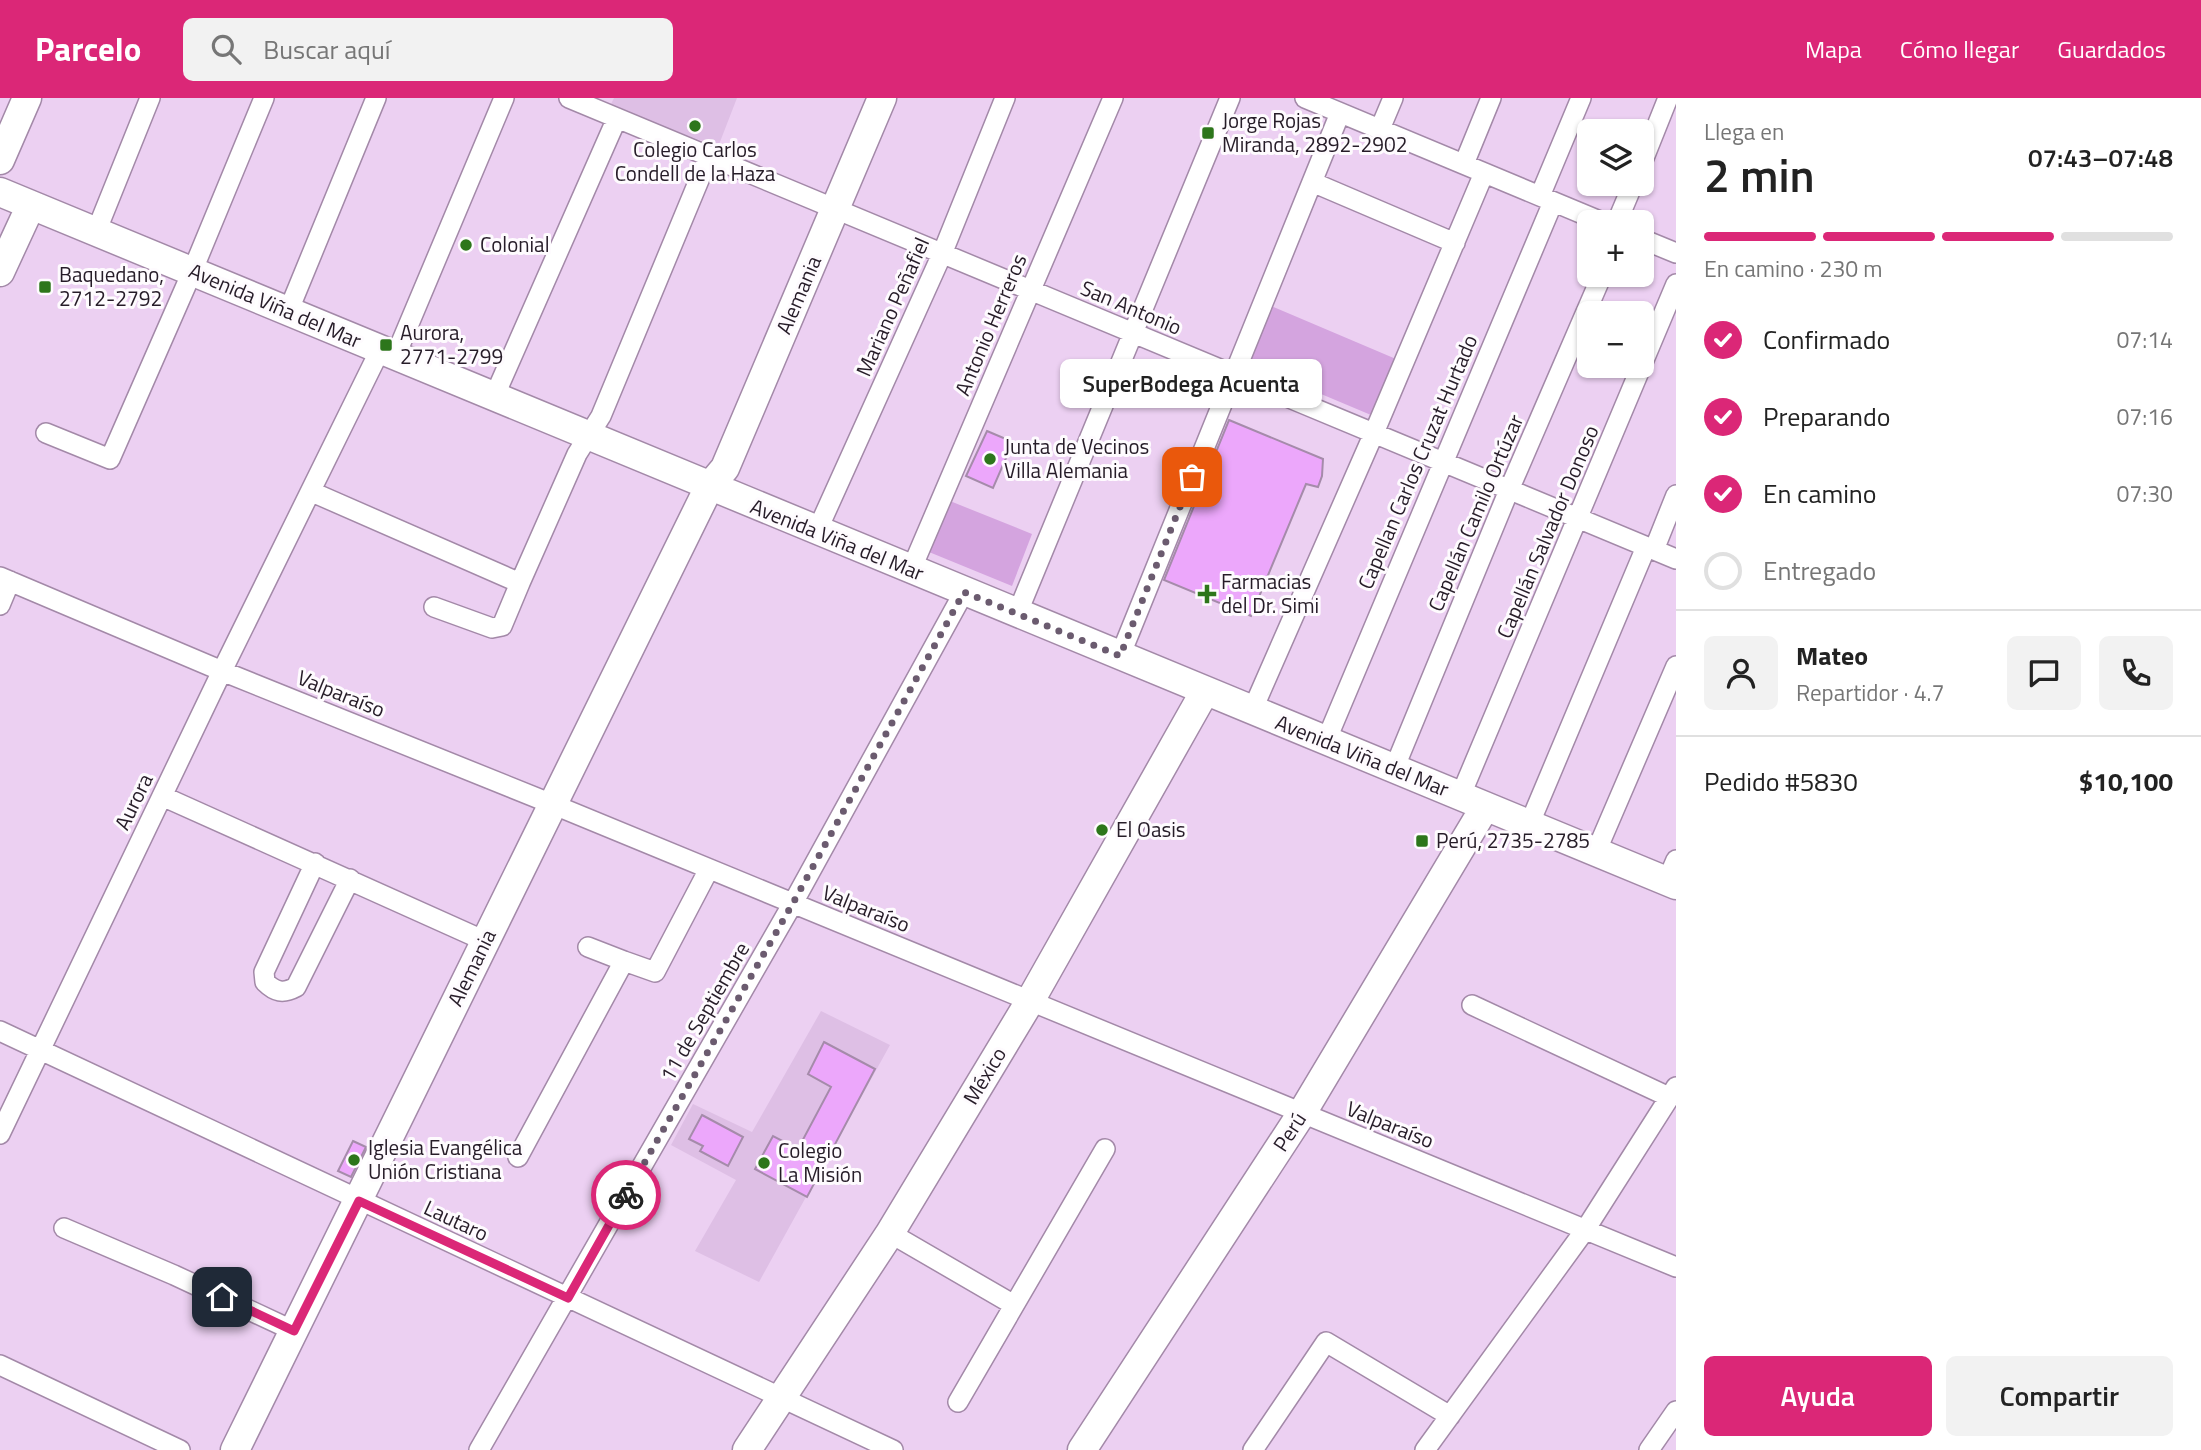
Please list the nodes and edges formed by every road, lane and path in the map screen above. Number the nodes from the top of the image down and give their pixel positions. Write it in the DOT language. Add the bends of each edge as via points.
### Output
graph roads {
  1 [pos="27,98"];
  2 [pos="150,98"];
  3 [pos="264,98"];
  4 [pos="376,98"];
  5 [pos="504,98"];
  6 [pos="569,98"];
  7 [pos="862,98"];
  8 [pos="882,98"];
  9 [pos="1005,98"];
  10 [pos="1113,98"];
  11 [pos="1230,98"];
  12 [pos="1307,98"];
  13 [pos="1393,98"];
  14 [pos="1491,98"];
  15 [pos="1581,98"];
  16 [pos="1668,98"];
  17 [pos="1340,113"];
  18 [pos="617,118"];
  19 [pos="1380,129"];
  20 [pos="1654,133"];
  21 [pos="709,156"];
  22 [pos="0,160"];
  23 [pos="1464,164"];
  24 [pos="1484,173"];
  25 [pos="1311,182"];
  26 [pos="0,192"];
  27 [pos="1547,199"];
  28 [pos="31,205"];
  29 [pos="828,206"];
  30 [pos="1577,212"];
  31 [pos="96,232"];
  32 [pos="1455,243"];
  33 [pos="1654,244"];
  34 [pos="1676,253"];
  35 [pos="942,254"];
  36 [pos="0,272"];
  37 [pos="192,272"];
  38 [pos="1676,285"];
  39 [pos="1597,287"];
  40 [pos="1030,290"];
  41 [pos="288,312"];
  42 [pos="1133,333"];
  43 [pos="388,353"];
  44 [pos="1233,375"];
  45 [pos="494,397"];
  46 [pos="46,433"];
  47 [pos="1374,433"];
  48 [pos="588,437"];
  49 [pos="1443,462"];
  50 [pos="709,487"];
  51 [pos="1509,490"];
  52 [pos="312,492"];
  53 [pos="1676,495"];
  54 [pos="1579,519"];
  55 [pos="817,531"];
  56 [pos="1650,549"];
  57 [pos="1676,559"];
  58 [pos="911,570"];
  59 [pos="5,579"];
  60 [pos="520,583"];
  61 [pos="964,592"];
  62 [pos="0,605"];
  63 [pos="434,607"];
  64 [pos="1017,614"];
  65 [pos="1120,656"];
  66 [pos="1676,666"];
  67 [pos="222,671"];
  68 [pos="1205,691"];
  69 [pos="1252,710"];
  70 [pos="1326,741"];
  71 [pos="1394,769"];
  72 [pos="162,796"];
  73 [pos="1473,802"];
  74 [pos="552,804"];
  75 [pos="1529,825"];
  76 [pos="1596,852"];
  77 [pos="315,863"];
  78 [pos="709,869"];
  79 [pos="1673,875"];
  80 [pos="350,878"];
  81 [pos="793,903"];
  82 [pos="485,941"];
  83 [pos="588,947"];
  84 [pos="624,961"];
  85 [pos="1030,1001"];
  86 [pos="1472,1006"];
  87 [pos="0,1031"];
  88 [pos="40,1050"];
  89 [pos="1672,1092"];
  90 [pos="1302,1113"];
  91 [pos="0,1134"];
  92 [pos="1105,1149"];
  93 [pos="518,1157"];
  94 [pos="359,1201"];
  95 [pos="64,1228"];
  96 [pos="1585,1230"];
  97 [pos="890,1233"];
  98 [pos="1676,1267"];
  99 [pos="568,1298"];
  100 [pos="1014,1305"];
  101 [pos="294,1331"];
  102 [pos="0,1365"];
  103 [pos="781,1398"];
  104 [pos="958,1402"];
  105 [pos="1676,1411"];
  106 [pos="1450,1416"];
  107 [pos="180,1450"];
  108 [pos="236,1450"];
  109 [pos="479,1450"];
  110 [pos="747,1450"];
  111 [pos="894,1450"];
  112 [pos="1082,1450"];
  113 [pos="1253,1450"];
  114 [pos="1425,1450"];
  115 [pos="1649,1450"];
  1 -- 22 [label="main road"];
  2 -- 31 [label="street"];
  3 -- 37 [label="street"];
  4 -- 41 [label="street"];
  5 -- 43 [label="street, Aurora"];
  6 -- 18 [label="street, San Antonio"];
  7 -- 29 [label="main road, Alemania"];
  8 -- 29 [label="main road, Alemania"];
  9 -- 35 [label="street, Mariano Peñafiel"];
  10 -- 40 [label="street, Antonio Herreros"];
  11 -- 42 [label="street"];
  12 -- 17 [label="street"];
  13 -- 19 [label="street"];
  14 -- 23 [label="street"];
  15 -- 27 [label="street, Capellan Carlos Cruzat Hurtado"];
  16 -- 20 [label="street"];
  17 -- 19 [label="street"];
  17 -- 25 [label="street"];
  18 -- 21 [label="street, San Antonio"];
  18 -- 45 [label="street"];
  19 -- 23 [label="street"];
  21 -- 29 [label="street, San Antonio"];
  21 -- 48 [label="street" via="601,416"];
  23 -- 24 [label="street"];
  24 -- 27 [label="street"];
  24 -- 32 [label="street"];
  25 -- 32 [label="street"];
  25 -- 44 [label="street"];
  26 -- 28 [label="main road, Avenida Viña del Mar"];
  27 -- 30 [label="street"];
  27 -- 49 [label="street, Capellan Carlos Cruzat Hurtado"];
  28 -- 31 [label="main road, Avenida Viña del Mar"];
  28 -- 36 [label="main road"];
  29 -- 35 [label="street, San Antonio"];
  29 -- 50 [label="main road, Alemania" via="729,458"];
  31 -- 37 [label="main road, Avenida Viña del Mar"];
  32 -- 47 [label="street"];
  33 -- 34 [label="street"];
  35 -- 40 [label="street, San Antonio"];
  35 -- 55 [label="street, Mariano Peñafiel"];
  37 -- 41 [label="main road, Avenida Viña del Mar"];
  37 -- 46 [label="street" via="110,459"];
  38 -- 54 [label="street, Capellán Salvador Donoso"];
  39 -- 51 [label="street, Capellán Camilo Ortúzar"];
  40 -- 42 [label="street, San Antonio"];
  40 -- 58 [label="street, Antonio Herreros"];
  41 -- 43 [label="main road, Avenida Viña del Mar"];
  42 -- 44 [label="street, San Antonio"];
  42 -- 64 [label="street"];
  43 -- 45 [label="main road, Avenida Viña del Mar"];
  43 -- 52 [label="street, Aurora"];
  44 -- 47 [label="street, San Antonio"];
  44 -- 65 [label="street"];
  45 -- 48 [label="main road, Avenida Viña del Mar"];
  47 -- 49 [label="street, San Antonio"];
  47 -- 69 [label="street"];
  48 -- 50 [label="main road, Avenida Viña del Mar"];
  48 -- 60 [label="street"];
  49 -- 51 [label="street, San Antonio"];
  49 -- 70 [label="street, Capellan Carlos Cruzat Hurtado"];
  50 -- 55 [label="main road, Avenida Viña del Mar"];
  50 -- 74 [label="main road, Alemania"];
  51 -- 54 [label="street, San Antonio"];
  51 -- 71 [label="street, Capellán Camilo Ortúzar"];
  52 -- 60 [label="street"];
  52 -- 67 [label="street, Aurora"];
  53 -- 56 [label="street"];
  54 -- 56 [label="street, San Antonio"];
  54 -- 73 [label="street, Capellán Salvador Donoso"];
  55 -- 58 [label="main road, Avenida Viña del Mar"];
  56 -- 57 [label="street, San Antonio"];
  56 -- 75 [label="street"];
  58 -- 61 [label="main road, Avenida Viña del Mar"];
  59 -- 62 [label="street"];
  59 -- 67 [label="street, Valparaíso"];
  60 -- 63 [label="street" via="502,626 492,628"];
  61 -- 64 [label="main road, Avenida Viña del Mar"];
  61 -- 81 [label="street, 11 de Septiembre"];
  64 -- 65 [label="main road, Avenida Viña del Mar"];
  65 -- 68 [label="main road, Avenida Viña del Mar"];
  66 -- 76 [label="street"];
  67 -- 72 [label="street, Aurora"];
  67 -- 74 [label="street, Valparaíso"];
  68 -- 69 [label="main road, Avenida Viña del Mar"];
  68 -- 85 [label="main road, México"];
  69 -- 70 [label="main road, Avenida Viña del Mar"];
  70 -- 71 [label="main road, Avenida Viña del Mar"];
  71 -- 73 [label="main road, Avenida Viña del Mar"];
  72 -- 77 [label="street"];
  72 -- 88 [label="street, Aurora"];
  73 -- 75 [label="main road, Avenida Viña del Mar"];
  73 -- 90 [label="main road, Perú"];
  74 -- 78 [label="street, Valparaíso"];
  74 -- 82 [label="main road, Alemania"];
  75 -- 76 [label="main road, Avenida Viña del Mar"];
  76 -- 79 [label="main road, Avenida Viña del Mar"];
  77 -- 80 [label="street"];
  77 -- 80 [label="street" via="264,972 265,982 274,990 288,992 296,987"];
  78 -- 81 [label="street, Valparaíso"];
  78 -- 84 [label="street" via="654,972"];
  80 -- 82 [label="street"];
  81 -- 85 [label="street, Valparaíso"];
  81 -- 99 [label="street, 11 de Septiembre"];
  82 -- 94 [label="main road, Alemania"];
  83 -- 84 [label="street"];
  84 -- 93 [label="street"];
  85 -- 90 [label="street, Valparaíso"];
  85 -- 97 [label="main road, México"];
  86 -- 89 [label="street"];
  87 -- 88 [label="street, Lautaro"];
  88 -- 91 [label="street, Aurora"];
  88 -- 94 [label="street, Lautaro"];
  89 -- 96 [label="street"];
  90 -- 96 [label="street, Valparaíso"];
  90 -- 112 [label="main road, Perú"];
  92 -- 100 [label="street"];
  94 -- 99 [label="street, Lautaro"];
  94 -- 101 [label="main road, Alemania"];
  95 -- 101 [label="street"];
  96 -- 98 [label="street, Valparaíso"];
  96 -- 106 [label="street"];
  97 -- 100 [label="street"];
  97 -- 103 [label="main road, México"];
  99 -- 103 [label="street, Lautaro"];
  99 -- 109 [label="street, 11 de Septiembre"];
  100 -- 104 [label="street"];
  101 -- 108 [label="main road, Alemania"];
  102 -- 107 [label="street"];
  103 -- 110 [label="main road, México"];
  103 -- 111 [label="street, Lautaro"];
  105 -- 115 [label="street"];
  106 -- 113 [label="street" via="1326,1342"];
  106 -- 114 [label="street"];
}
